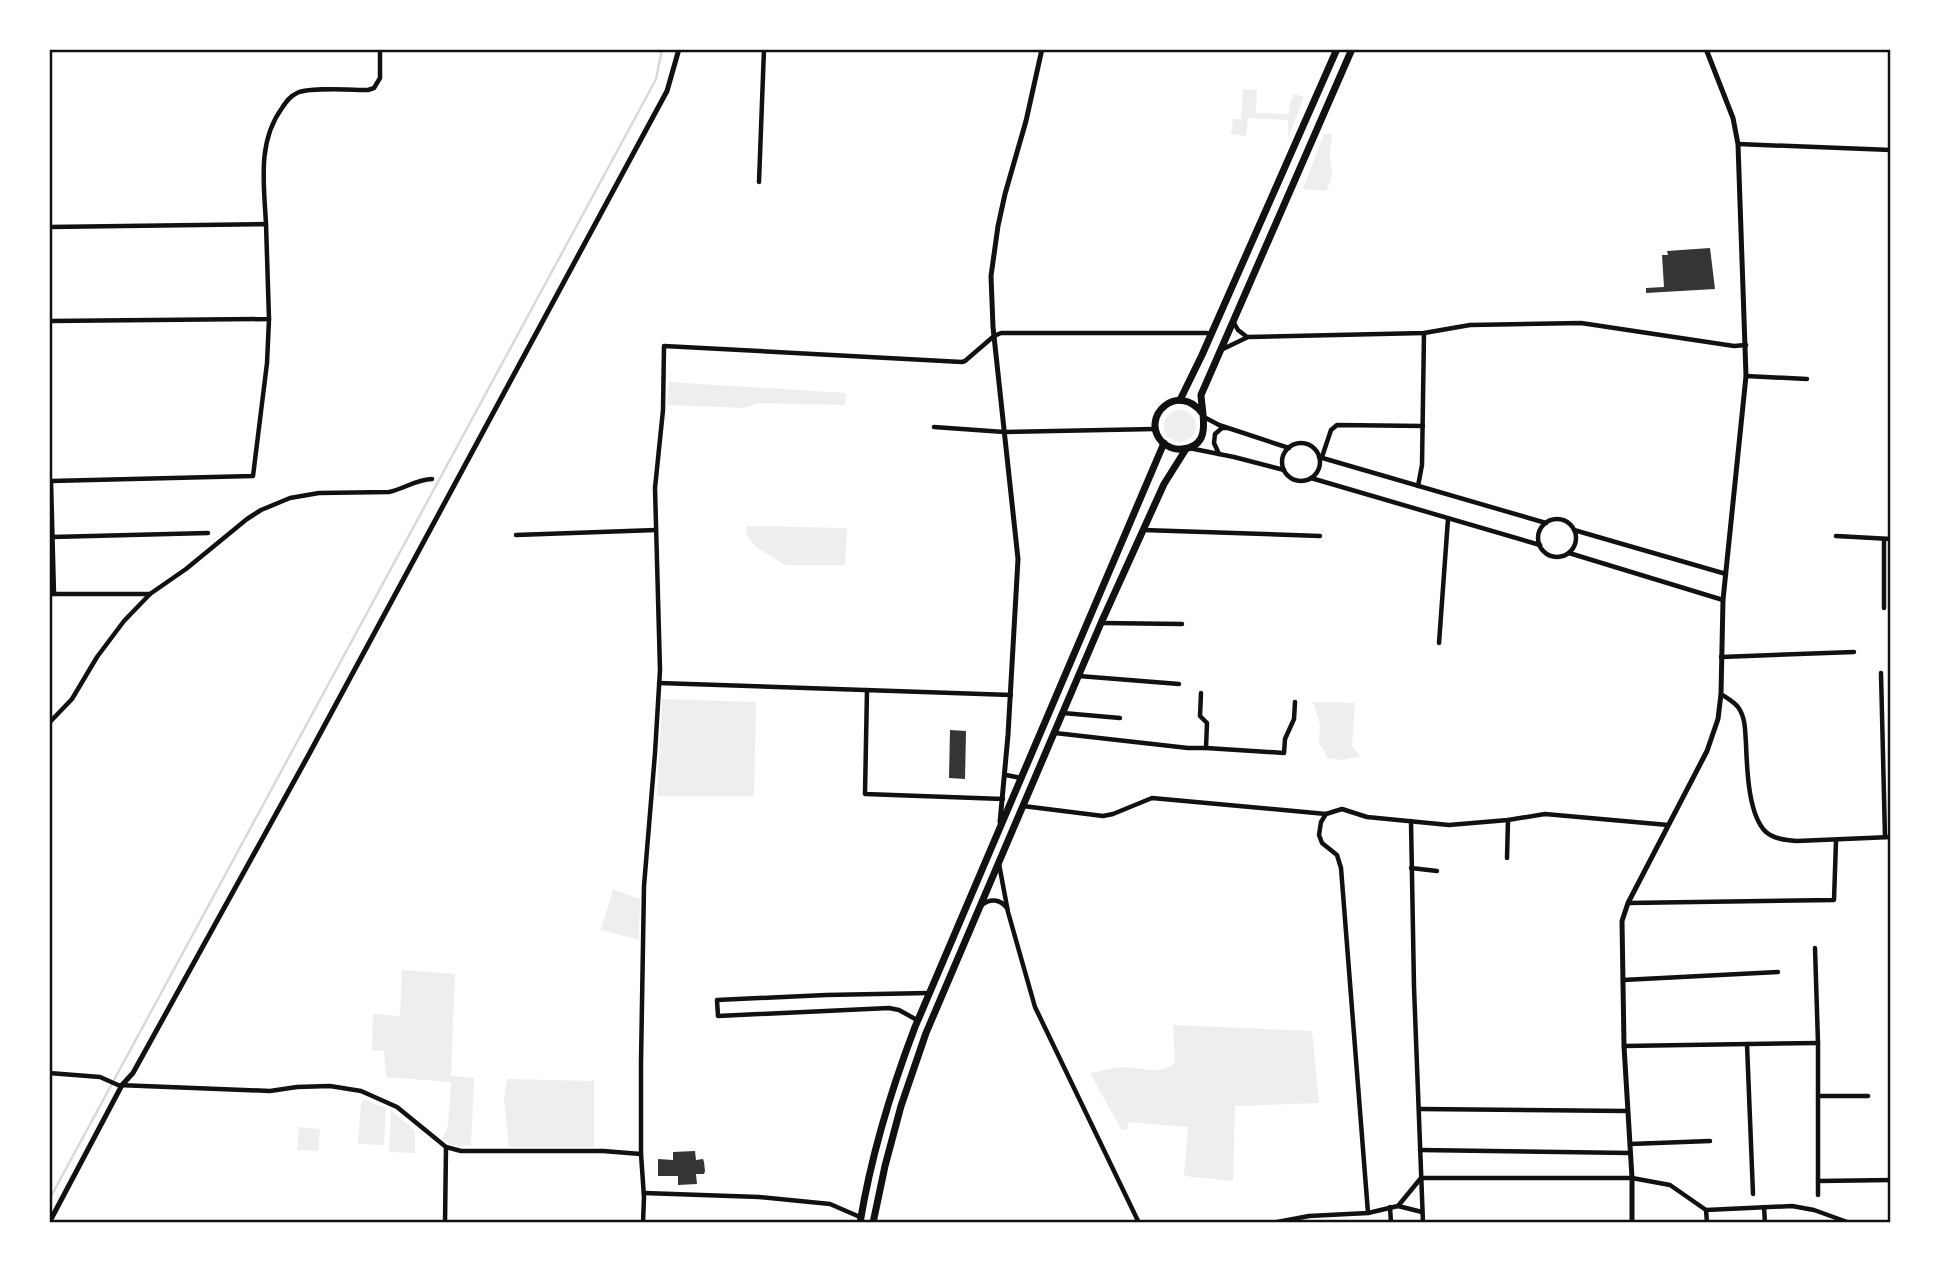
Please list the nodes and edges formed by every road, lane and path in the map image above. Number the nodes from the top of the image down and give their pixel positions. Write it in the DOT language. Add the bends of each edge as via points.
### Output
graph roads {
  1 [pos="380,49"];
  2 [pos="679,49"];
  3 [pos="764,49"];
  4 [pos="1042,49"];
  5 [pos="1337,49"];
  6 [pos="1352,49"];
  7 [pos="1706,49"];
  8 [pos="1738,145"];
  9 [pos="1891,150"];
  10 [pos="759,182"];
  11 [pos="266,224"];
  12 [pos="49,227"];
  13 [pos="269,319"];
  14 [pos="49,321"];
  15 [pos="1233,322"];
  16 [pos="1424,333"];
  17 [pos="1211,335"];
  18 [pos="994,336"];
  19 [pos="1248,337"];
  20 [pos="1746,345"];
  21 [pos="1220,350"];
  22 [pos="1746,376"];
  23 [pos="1807,380"];
  24 [pos="1180,400"];
  25 [pos="1202,414"];
  26 [pos="1423,426"];
  27 [pos="934,428"];
  28 [pos="1228,428"];
  29 [pos="1156,429"];
  30 [pos="1004,432"];
  31 [pos="1164,443"];
  32 [pos="1187,448"];
  33 [pos="1289,448"];
  34 [pos="1219,454"];
  35 [pos="1320,457"];
  36 [pos="1284,470"];
  37 [pos="1311,478"];
  38 [pos="432,479"];
  39 [pos="1418,486"];
  40 [pos="1448,518"];
  41 [pos="1546,523"];
  42 [pos="656,530"];
  43 [pos="1143,530"];
  44 [pos="1574,530"];
  45 [pos="208,533"];
  46 [pos="516,535"];
  47 [pos="1320,536"];
  48 [pos="1836,536"];
  49 [pos="52,537"];
  50 [pos="1888,539"];
  51 [pos="1540,545"];
  52 [pos="1569,553"];
  53 [pos="1726,573"];
  54 [pos="52,594"];
  55 [pos="150,594"];
  56 [pos="1723,600"];
  57 [pos="1884,608"];
  58 [pos="1101,623"];
  59 [pos="1182,624"];
  60 [pos="1439,643"];
  61 [pos="1854,652"];
  62 [pos="1721,657"];
  63 [pos="1881,673"];
  64 [pos="1078,676"];
  65 [pos="659,684"];
  66 [pos="1179,684"];
  67 [pos="867,690"];
  68 [pos="1200,693"];
  69 [pos="1721,694"];
  70 [pos="1011,695"];
  71 [pos="1295,702"];
  72 [pos="1063,713"];
  73 [pos="1120,718"];
  74 [pos="49,723"];
  75 [pos="1055,733"];
  76 [pos="1206,748"];
  77 [pos="1006,775"];
  78 [pos="1022,779"];
  79 [pos="1888,792"];
  80 [pos="1004,799"];
  81 [pos="1023,806"];
  82 [pos="1326,814"];
  83 [pos="1508,820"];
  84 [pos="1411,821"];
  85 [pos="1668,825"];
  86 [pos="999,833"];
  87 [pos="1888,837"];
  88 [pos="1836,841"];
  89 [pos="995,843"];
  90 [pos="1008,844"];
  91 [pos="1507,858"];
  92 [pos="999,864"];
  93 [pos="1411,869"];
  94 [pos="1437,871"];
  95 [pos="1628,903"];
  96 [pos="980,906"];
  97 [pos="1007,909"];
  98 [pos="1815,948"];
  99 [pos="1778,972"];
  100 [pos="1623,980"];
  101 [pos="929,993"];
  102 [pos="918,1020"];
  103 [pos="1818,1043"];
  104 [pos="1747,1045"];
  105 [pos="1624,1046"];
  106 [pos="49,1073"];
  107 [pos="120,1085"];
  108 [pos="1818,1096"];
  109 [pos="1868,1096"];
  110 [pos="1419,1108"];
  111 [pos="1628,1111"];
  112 [pos="1710,1141"];
  113 [pos="1630,1144"];
  114 [pos="446,1147"];
  115 [pos="1420,1150"];
  116 [pos="1630,1153"];
  117 [pos="641,1154"];
  118 [pos="1421,1178"];
  119 [pos="1632,1178"];
  120 [pos="1891,1180"];
  121 [pos="1818,1181"];
  122 [pos="644,1193"];
  123 [pos="1753,1194"];
  124 [pos="1818,1195"];
  125 [pos="1398,1206"];
  126 [pos="1390,1207"];
  127 [pos="1765,1207"];
  128 [pos="1706,1210"];
  129 [pos="1422,1212"];
  130 [pos="1368,1213"];
  131 [pos="861,1220"];
  132 [pos="1834,1221"];
  133 [pos="49,1223"];
  134 [pos="444,1223"];
  135 [pos="643,1223"];
  136 [pos="873,1223"];
  137 [pos="1139,1223"];
  138 [pos="1272,1223"];
  139 [pos="1391,1223"];
  140 [pos="1423,1223"];
  141 [pos="1632,1223"];
  142 [pos="1707,1223"];
  143 [pos="1765,1223"];
  144 [pos="1850,1223"];
  1 -- 11 [label="street" via="380,78 374,88 304,91 290,97 278,114 264,152"];
  2 -- 107 [label="street" via="667,91 308,756 133,1073"];
  3 -- 10 [label="street"];
  4 -- 18 [label="street" via="998,226 991,276"];
  5 -- 17 [label="main road"];
  6 -- 15 [label="main road"];
  7 -- 8 [label="street" via="1733,118"];
  8 -- 9 [label="street"];
  8 -- 20 [label="street"];
  11 -- 12 [label="street"];
  11 -- 13 [label="street"];
  13 -- 14 [label="street"];
  13 -- 49 [label="street" via="253,476 51,481"];
  15 -- 19 [label="street"];
  15 -- 21 [label="main road"];
  16 -- 19 [label="street"];
  16 -- 20 [label="street" via="1470,325 1581,323"];
  16 -- 26 [label="street"];
  17 -- 18 [label="street"];
  17 -- 24 [label="main road"];
  18 -- 30 [label="street"];
  18 -- 42 [label="street" via="962,362 664,346 654,488"];
  19 -- 21 [label="street"];
  20 -- 22 [label="street"];
  21 -- 25 [label="main road" via="1201,395"];
  22 -- 23 [label="street"];
  22 -- 53 [label="street"];
  24 -- 25 [label="main road" via="1193,404"];
  24 -- 29 [label="main road" via="1161,409"];
  25 -- 28 [label="street"];
  25 -- 32 [label="main road" via="1201,437"];
  26 -- 35 [label="street" via="1337,425"];
  26 -- 39 [label="street"];
  27 -- 30 [label="street"];
  28 -- 33 [label="street"];
  28 -- 34 [label="street" via="1215,434"];
  29 -- 30 [label="street"];
  29 -- 31 [label="main road"];
  30 -- 70 [label="street" via="1018,559"];
  31 -- 32 [label="main road"];
  31 -- 78 [label="main road"];
  32 -- 34 [label="street"];
  32 -- 43 [label="main road"];
  33 -- 35 [label="street" via="1303,444"];
  33 -- 36 [label="street" via="1282,461"];
  34 -- 36 [label="street"];
  35 -- 37 [label="street"];
  35 -- 39 [label="street"];
  36 -- 37 [label="street" via="1296,480"];
  37 -- 40 [label="street"];
  38 -- 55 [label="street" via="389,492 319,493 278,502 247,519"];
  39 -- 41 [label="street"];
  40 -- 51 [label="street"];
  40 -- 60 [label="street"];
  41 -- 44 [label="street" via="1561,520"];
  41 -- 51 [label="street" via="1539,534"];
  42 -- 46 [label="street"];
  42 -- 65 [label="street"];
  43 -- 47 [label="street"];
  43 -- 58 [label="main road"];
  44 -- 52 [label="street" via="1575,545"];
  44 -- 53 [label="street"];
  45 -- 49 [label="street"];
  48 -- 50 [label="street"];
  49 -- 54 [label="street"];
  50 -- 57 [label="street"];
  51 -- 52 [label="street" via="1552,556"];
  52 -- 56 [label="street"];
  53 -- 56 [label="street"];
  54 -- 55 [label="street"];
  55 -- 74 [label="street" via="108,640 72,699"];
  56 -- 62 [label="street"];
  58 -- 59 [label="street"];
  58 -- 64 [label="main road"];
  61 -- 62 [label="street"];
  62 -- 69 [label="street"];
  63 -- 79 [label="street"];
  64 -- 66 [label="street"];
  64 -- 72 [label="main road"];
  65 -- 67 [label="street"];
  65 -- 117 [label="street" via="644,886"];
  67 -- 70 [label="street"];
  67 -- 80 [label="street" via="865,794"];
  68 -- 76 [label="street" via="1200,716 1207,723"];
  69 -- 85 [label="street" via="1711,743"];
  69 -- 88 [label="street" via="1742,716 1746,768 1762,827 1781,840"];
  70 -- 77 [label="street"];
  71 -- 76 [label="street" via="1284,753"];
  72 -- 73 [label="street"];
  72 -- 75 [label="main road"];
  75 -- 76 [label="street"];
  75 -- 81 [label="main road"];
  77 -- 78 [label="street"];
  77 -- 80 [label="street"];
  78 -- 86 [label="main road"];
  79 -- 87 [label="street"];
  80 -- 86 [label="street"];
  81 -- 82 [label="street" via="1103,816 1152,798"];
  81 -- 90 [label="main road"];
  82 -- 84 [label="street" via="1342,809 1367,817"];
  82 -- 130 [label="street" via="1319,835 1338,855 1341,868"];
  83 -- 84 [label="street" via="1449,825"];
  83 -- 85 [label="street" via="1545,814"];
  83 -- 91 [label="street"];
  84 -- 93 [label="street"];
  85 -- 95 [label="street"];
  86 -- 89 [label="main road"];
  86 -- 90 [label="main road" via="1006,835"];
  87 -- 88 [label="street"];
  88 -- 95 [label="street" via="1834,900"];
  89 -- 90 [label="main road" via="998,849"];
  89 -- 92 [label="main road"];
  89 -- 101 [label="main road"];
  90 -- 92 [label="main road"];
  92 -- 96 [label="main road"];
  92 -- 97 [label="street"];
  93 -- 94 [label="street"];
  93 -- 110 [label="street"];
  95 -- 100 [label="street" via="1622,921"];
  96 -- 97 [label="street" via="993,900"];
  96 -- 136 [label="main road" via="917,1058 894,1130"];
  97 -- 137 [label="street" via="1035,1007"];
  98 -- 103 [label="street"];
  99 -- 100 [label="street"];
  100 -- 105 [label="street"];
  101 -- 102 [label="main road"];
  101 -- 102 [label="street" via="717,1000 718,1016 889,1008"];
  102 -- 131 [label="main road" via="888,1105"];
  103 -- 104 [label="street"];
  103 -- 108 [label="street"];
  104 -- 105 [label="street"];
  104 -- 123 [label="street"];
  105 -- 111 [label="street"];
  106 -- 107 [label="street" via="100,1077"];
  107 -- 114 [label="street" via="270,1091 330,1086 361,1091 397,1107"];
  107 -- 133 [label="street"];
  108 -- 109 [label="street"];
  108 -- 121 [label="street"];
  110 -- 111 [label="street"];
  110 -- 115 [label="street"];
  111 -- 113 [label="street"];
  112 -- 113 [label="street"];
  113 -- 116 [label="street"];
  114 -- 117 [label="street"];
  114 -- 134 [label="street"];
  115 -- 116 [label="street"];
  115 -- 118 [label="street"];
  116 -- 119 [label="street"];
  117 -- 122 [label="street"];
  118 -- 119 [label="street"];
  118 -- 125 [label="street"];
  118 -- 129 [label="street"];
  119 -- 128 [label="street" via="1670,1185"];
  119 -- 141 [label="street"];
  120 -- 121 [label="street"];
  121 -- 124 [label="street"];
  122 -- 131 [label="street" via="830,1203"];
  122 -- 135 [label="street"];
  125 -- 126 [label="street"];
  125 -- 129 [label="street"];
  126 -- 130 [label="street"];
  126 -- 139 [label="street"];
  127 -- 128 [label="street"];
  127 -- 132 [label="street" via="1814,1210"];
  127 -- 143 [label="street"];
  128 -- 142 [label="street"];
  129 -- 140 [label="street"];
  130 -- 138 [label="street"];
  132 -- 144 [label="street"];
}
